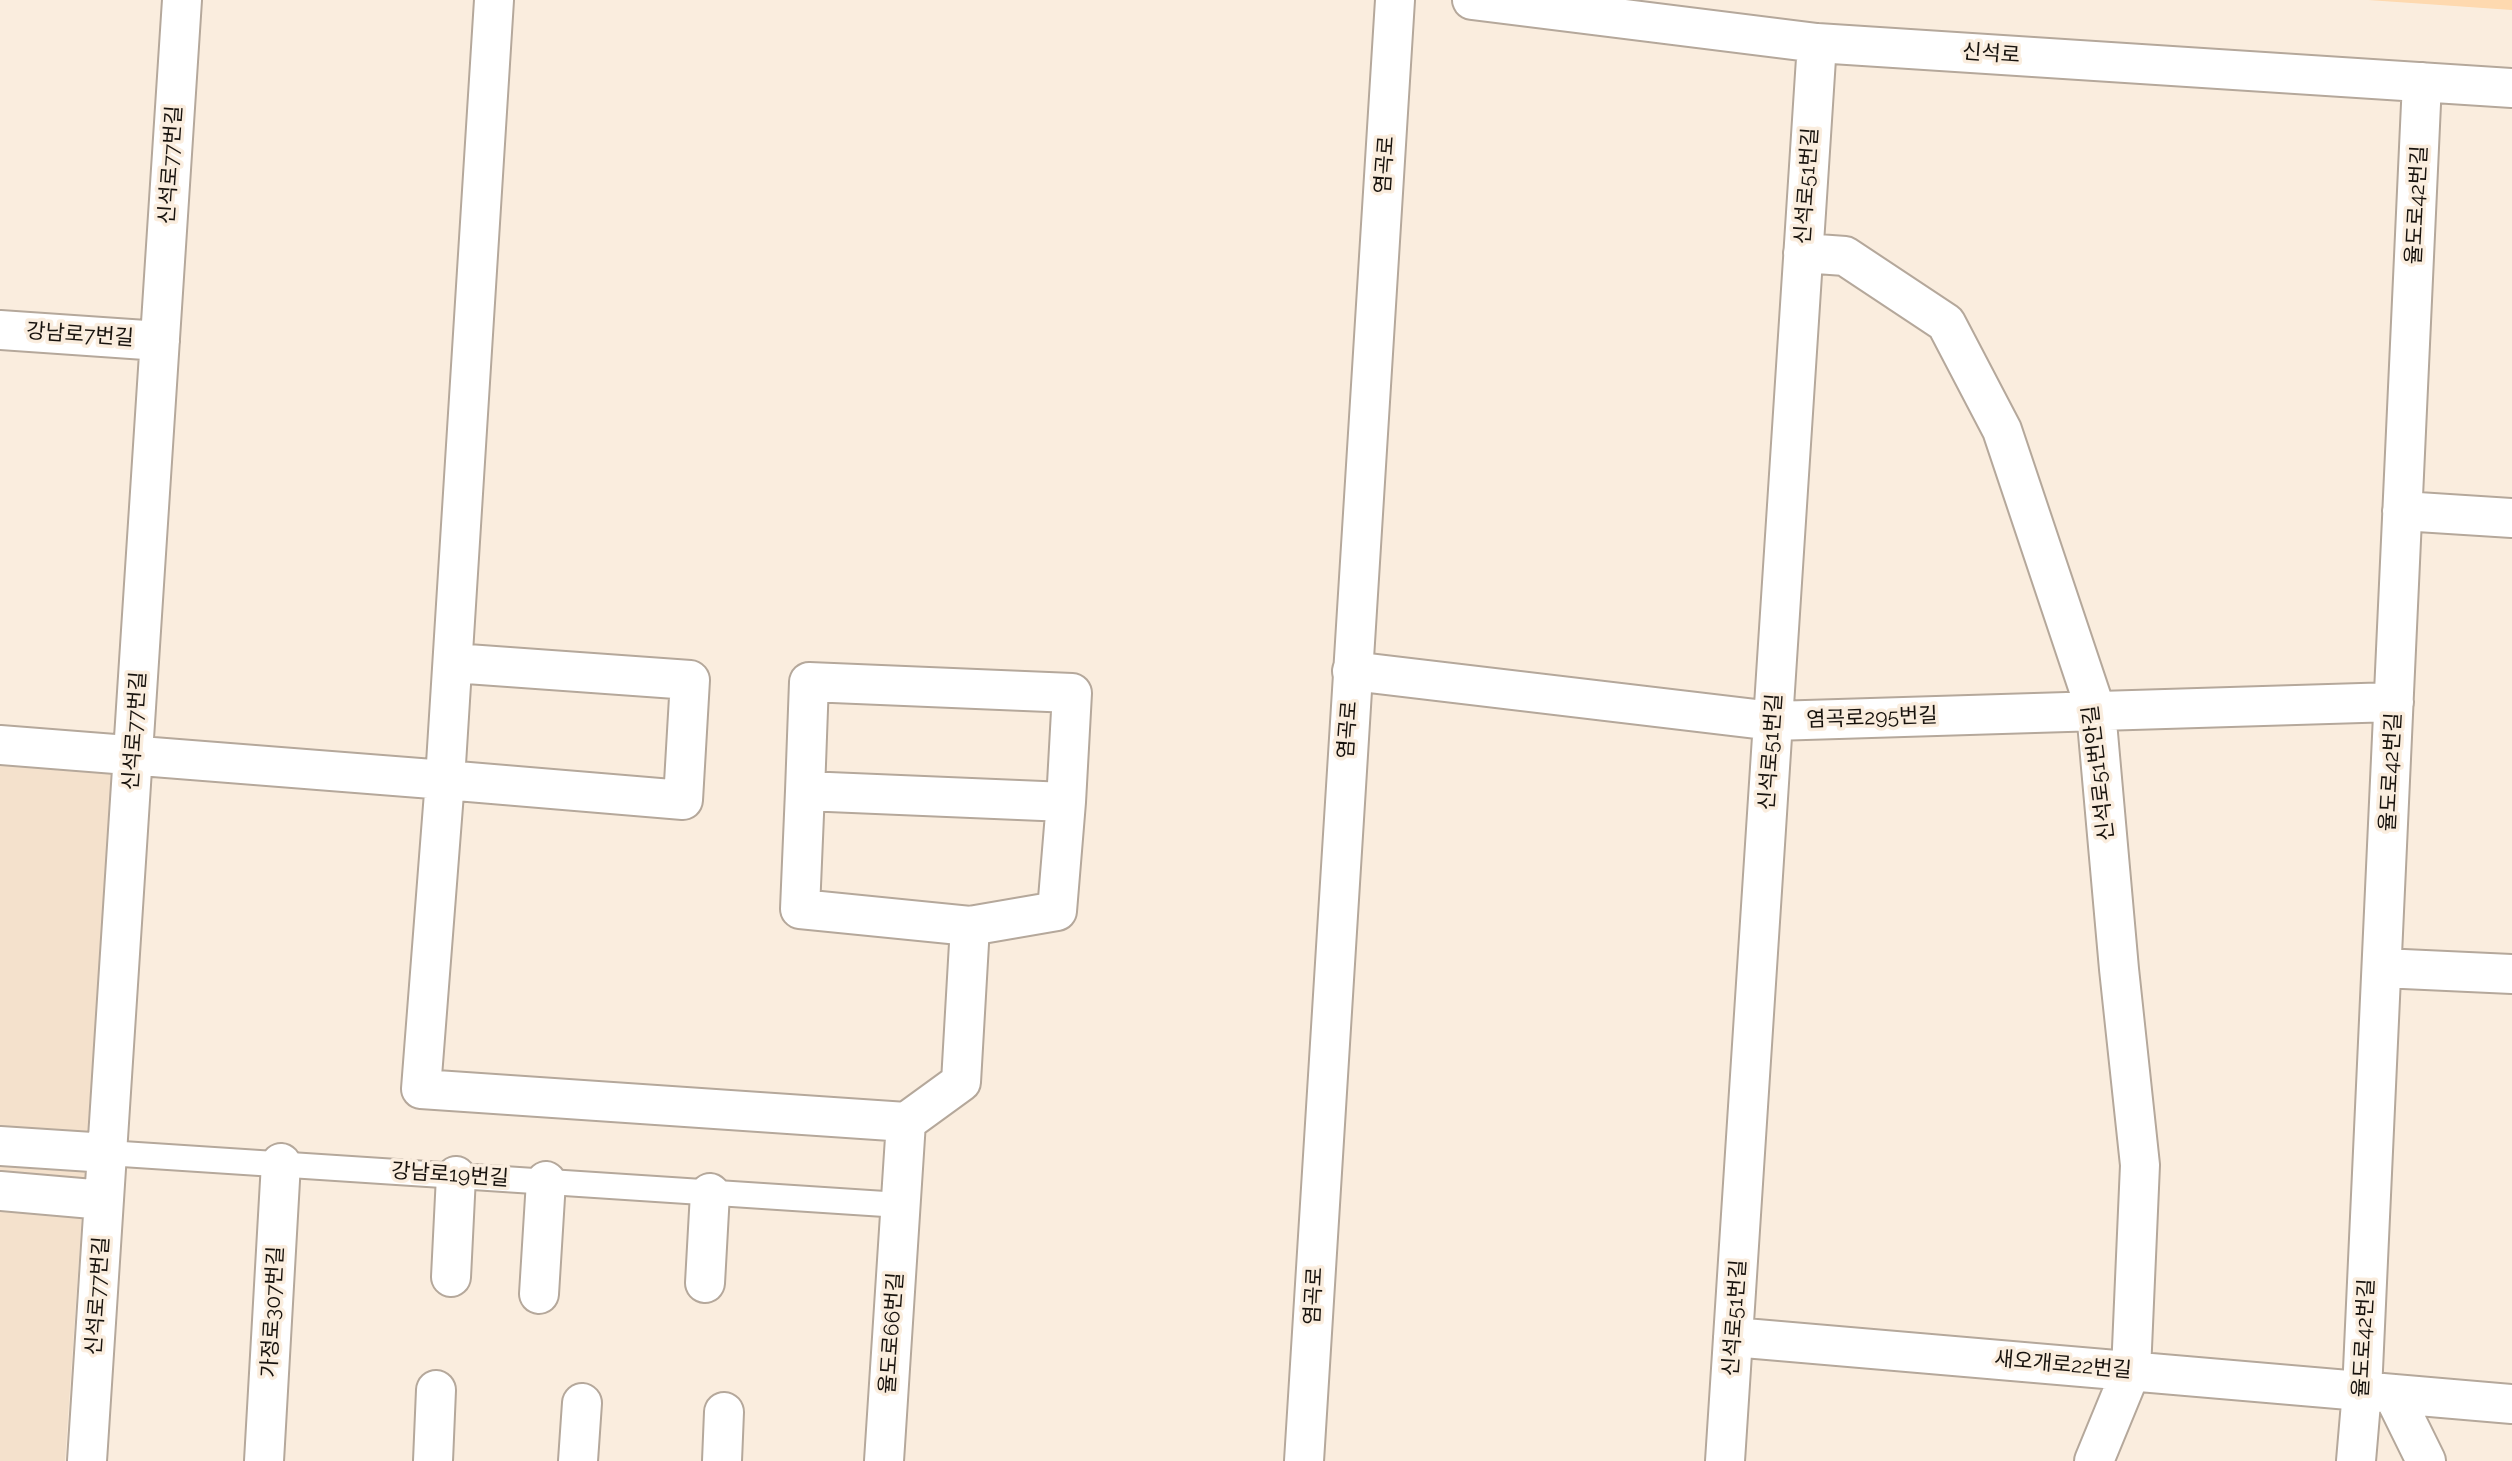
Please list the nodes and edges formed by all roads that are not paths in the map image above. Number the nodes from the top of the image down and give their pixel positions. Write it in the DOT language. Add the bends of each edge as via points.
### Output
graph roads {
  1 [pos="182,0"];
  2 [pos="494,0"];
  3 [pos="1395,0"];
  4 [pos="1472,0"];
  5 [pos="1817,43"];
  6 [pos="2422,82"];
  7 [pos="2512,88"];
  8 [pos="1803,253"];
  9 [pos="0,330"];
  10 [pos="160,341"];
  11 [pos="2402,511"];
  12 [pos="2512,518"];
  13 [pos="453,663"];
  14 [pos="1352,671"];
  15 [pos="2394,702"];
  16 [pos="2096,711"];
  17 [pos="1773,721"];
  18 [pos="0,745"];
  19 [pos="133,754"];
  20 [pos="445,780"];
  21 [pos="804,791"];
  22 [pos="1066,802"];
  23 [pos="970,926"];
  24 [pos="2382,968"];
  25 [pos="2512,974"];
  26 [pos="906,1122"];
  27 [pos="0,1146"];
  28 [pos="107,1153"];
  29 [pos="282,1163"];
  30 [pos="456,1176"];
  31 [pos="546,1181"];
  32 [pos="0,1191"];
  33 [pos="710,1193"];
  34 [pos="104,1200"];
  35 [pos="901,1205"];
  36 [pos="451,1277"];
  37 [pos="705,1283"];
  38 [pos="539,1294"];
  39 [pos="1733,1337"];
  40 [pos="2132,1371"];
  41 [pos="436,1390"];
  42 [pos="2377,1393"];
  43 [pos="582,1403"];
  44 [pos="2512,1404"];
  45 [pos="724,1412"];
  46 [pos="87,1461"];
  47 [pos="264,1461"];
  48 [pos="433,1461"];
  49 [pos="578,1461"];
  50 [pos="722,1461"];
  51 [pos="884,1461"];
  52 [pos="1304,1461"];
  53 [pos="1725,1461"];
  54 [pos="2094,1461"];
  55 [pos="2356,1461"];
  56 [pos="2427,1461"];
  1 -- 10 [label="street, 신석로77번길"];
  2 -- 13 [label="street"];
  3 -- 14 [label="street, 염곡로"];
  4 -- 5 [label="street, 신석로"];
  5 -- 6 [label="street, 신석로"];
  5 -- 8 [label="street, 신석로51번길"];
  6 -- 7 [label="street, 신석로"];
  6 -- 11 [label="street, 율도로42번길"];
  8 -- 16 [label="street, 신석로51번안길" via="1845,256 1946,323 2002,430"];
  8 -- 17 [label="street, 신석로51번길"];
  9 -- 10 [label="street, 강남로7번길"];
  10 -- 19 [label="street, 신석로77번길"];
  11 -- 12 [label="street"];
  11 -- 15 [label="street, 율도로42번길"];
  13 -- 20 [label="street"];
  13 -- 20 [label="street" via="690,680 683,800"];
  14 -- 17 [label="street, 염곡로295번길"];
  14 -- 52 [label="street, 염곡로"];
  15 -- 16 [label="street, 염곡로295번길"];
  15 -- 24 [label="street, 율도로42번길"];
  16 -- 17 [label="street, 염곡로295번길"];
  16 -- 40 [label="street, 신석로51번안길" via="2140,1165"];
  17 -- 39 [label="street, 신석로51번길"];
  18 -- 19 [label="street"];
  19 -- 20 [label="street"];
  19 -- 28 [label="street, 신석로77번길"];
  20 -- 26 [label="street" via="421,1088"];
  21 -- 22 [label="street"];
  21 -- 22 [label="street" via="809,682 1072,693"];
  21 -- 23 [label="street" via="800,909"];
  22 -- 23 [label="street" via="1057,911"];
  23 -- 26 [label="street" via="961,1082"];
  24 -- 25 [label="street"];
  24 -- 42 [label="street, 율도로42번길"];
  26 -- 35 [label="street, 율도로66번길"];
  27 -- 28 [label="street, 강남로19번길"];
  28 -- 29 [label="lane, 강남로19번길"];
  28 -- 34 [label="street, 신석로77번길"];
  29 -- 30 [label="lane, 강남로19번길"];
  29 -- 47 [label="street, 가정로307번길"];
  30 -- 31 [label="lane, 강남로19번길"];
  30 -- 36 [label="street"];
  31 -- 33 [label="lane, 강남로19번길"];
  31 -- 38 [label="street"];
  32 -- 34 [label="street"];
  33 -- 35 [label="lane, 강남로19번길"];
  33 -- 37 [label="street"];
  34 -- 46 [label="street, 신석로77번길"];
  35 -- 51 [label="street, 율도로66번길"];
  39 -- 40 [label="street, 새오개로22번길"];
  39 -- 53 [label="street, 신석로51번길"];
  40 -- 42 [label="street, 새오개로22번길"];
  40 -- 54 [label="street"];
  41 -- 48 [label="street"];
  42 -- 44 [label="street, 새오개로22번길"];
  42 -- 55 [label="street, 율도로42번길"];
  42 -- 56 [label="street"];
  43 -- 49 [label="street"];
  45 -- 50 [label="street"];
}
